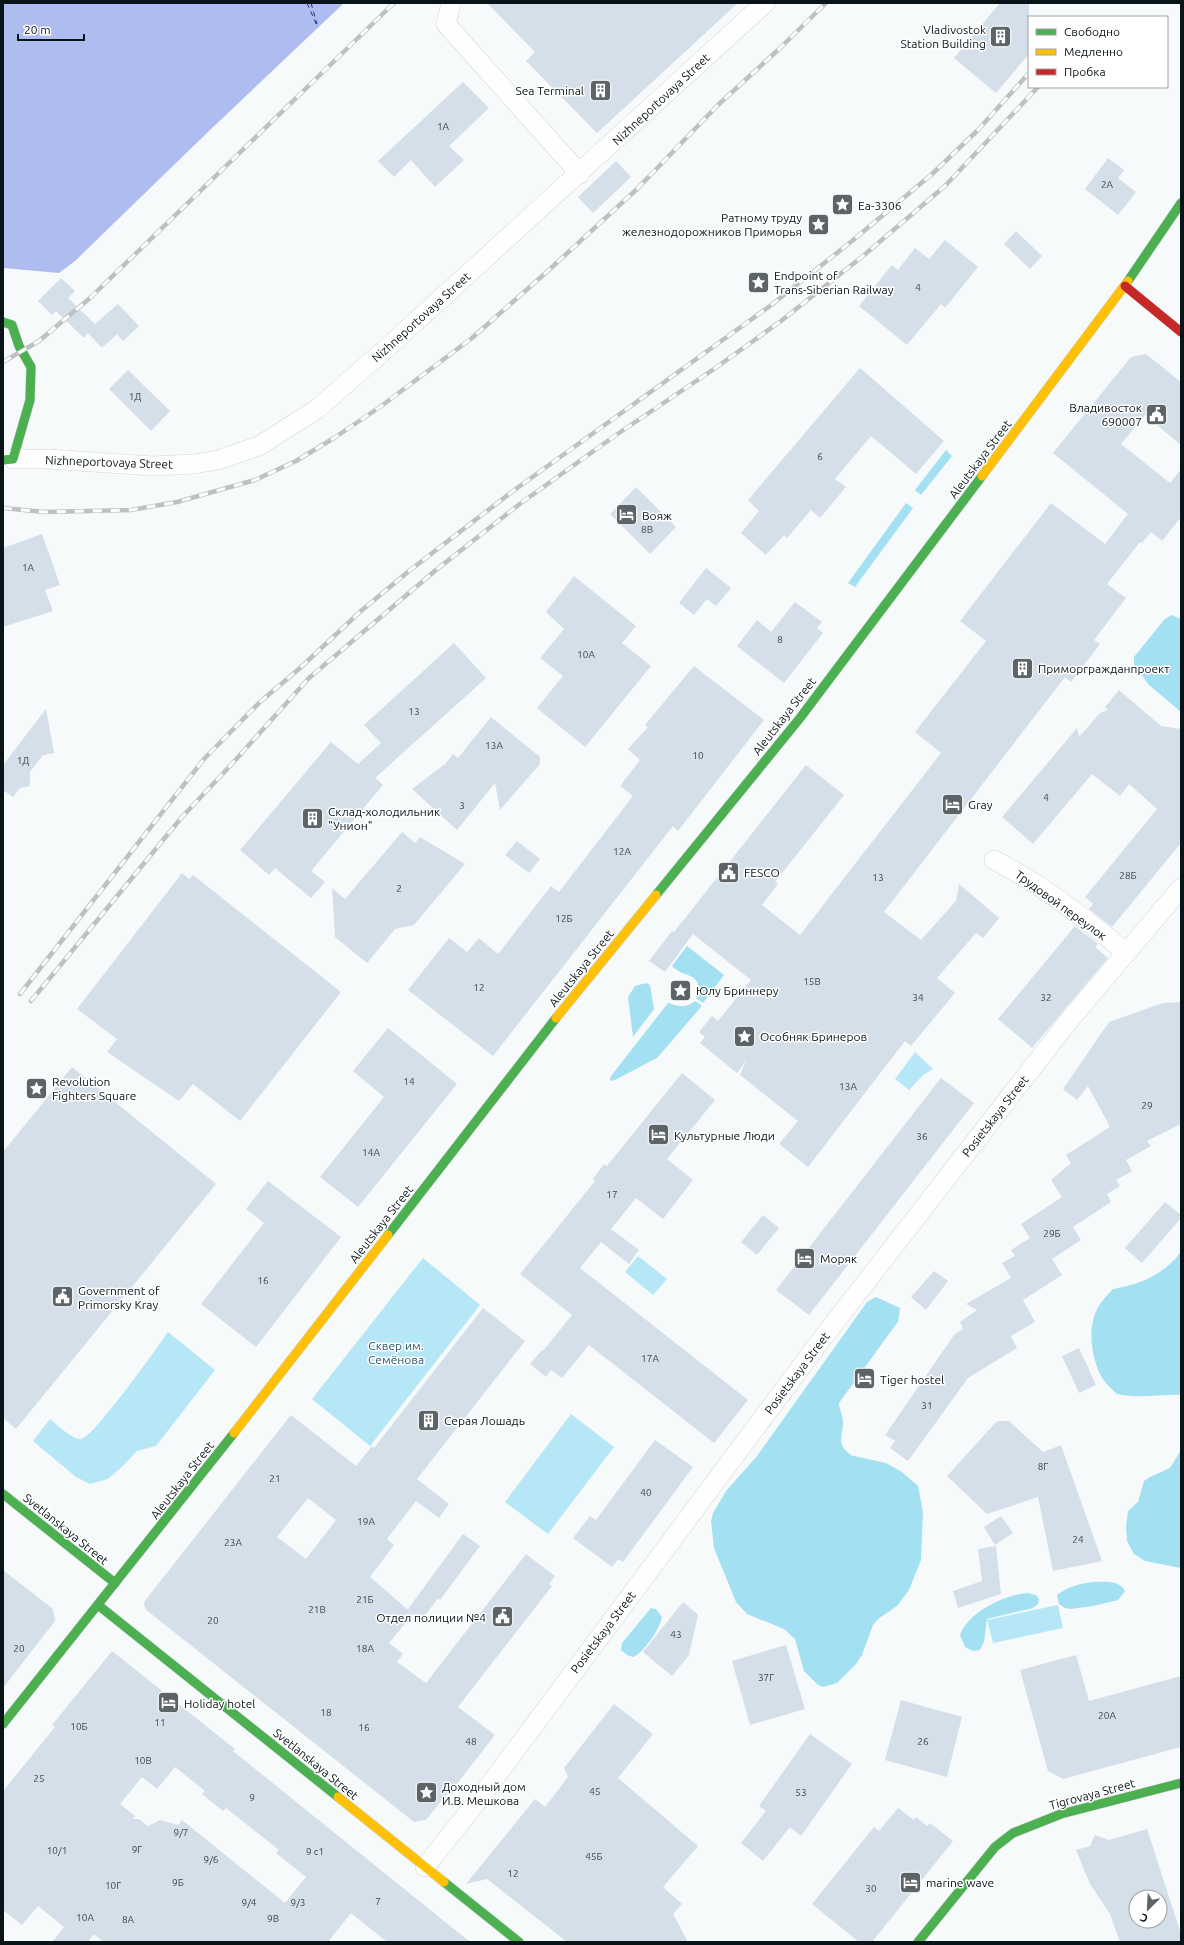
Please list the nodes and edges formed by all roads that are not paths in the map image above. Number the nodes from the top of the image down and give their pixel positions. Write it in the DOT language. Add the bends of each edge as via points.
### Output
graph roads {
  1 [pos="450,3"];
  2 [pos="765,3"];
  3 [pos="580,174"];
  4 [pos="1181,203"];
  5 [pos="1125,286"];
  6 [pos="3,322"];
  7 [pos="1181,332"];
  8 [pos="8,342"];
  9 [pos="19,346"];
  10 [pos="8,459"];
  11 [pos="994,860"];
  12 [pos="1181,888"];
  13 [pos="1126,953"];
  14 [pos="3,1494"];
  15 [pos="115,1584"];
  16 [pos="98,1605"];
  17 [pos="3,1724"];
  18 [pos="1181,1784"];
  19 [pos="426,1867"];
  20 [pos="519,1942"];
  21 [pos="918,1942"];
  1 -- 3 [label="street" via="446,24"];
  2 -- 3 [label="street, Nizhneportovaya Street"];
  3 -- 10 [label="street, Nizhneportovaya Street" via="317,409 259,446 218,460 194,464 153,466"];
  4 -- 5 [label="main road, Aleutskaya Street"];
  5 -- 7 [label="main road"];
  5 -- 15 [label="main road, Aleutskaya Street" via="800,718 585,982"];
  6 -- 9 [label="main road" via="12,325"];
  8 -- 9 [label="main road"];
  9 -- 10 [label="main road" via="31,366 30,400"];
  11 -- 13 [label="street, Трудовой переулок" via="1020,873 1076,912"];
  12 -- 13 [label="street, Posietskaya Street"];
  13 -- 19 [label="street, Posietskaya Street" via="1019,1084 818,1344"];
  14 -- 15 [label="main road, Svetlanskaya Street"];
  15 -- 16 [label="main road, Aleutskaya Street"];
  16 -- 17 [label="main road, Aleutskaya Street"];
  16 -- 19 [label="main road, Svetlanskaya Street"];
  18 -- 21 [label="main road, Tigrovaya Street" via="1061,1814 1013,1833 995,1847"];
  19 -- 20 [label="main road, Svetlanskaya Street"];
}
